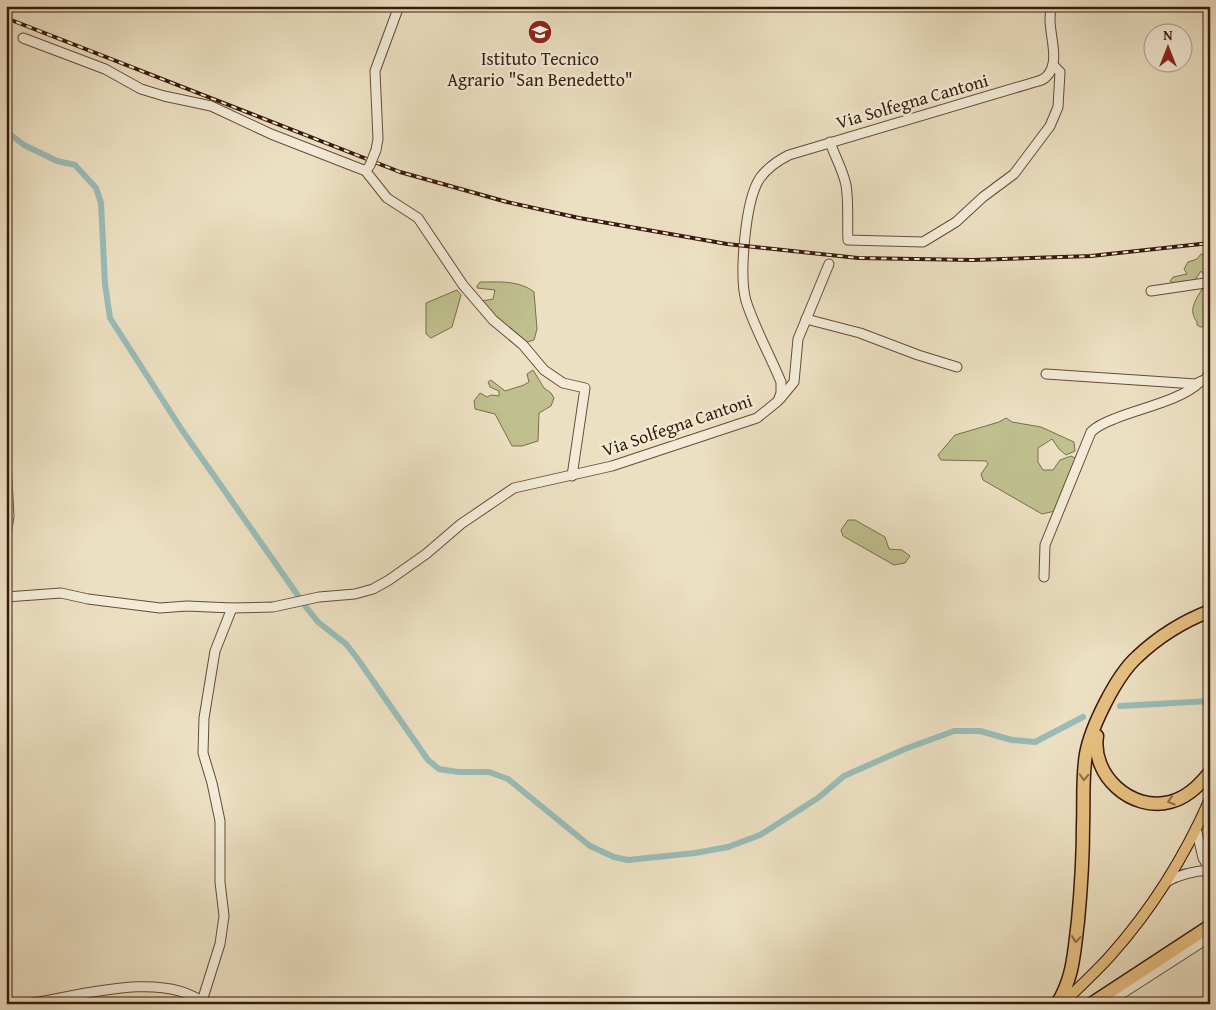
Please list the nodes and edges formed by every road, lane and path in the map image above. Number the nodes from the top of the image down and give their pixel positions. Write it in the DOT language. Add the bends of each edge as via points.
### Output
graph roads {
  1 [pos="398,6"];
  2 [pos="1052,6"];
  3 [pos="23,38"];
  4 [pos="1053,65"];
  5 [pos="830,142"];
  6 [pos="368,168"];
  7 [pos="829,264"];
  8 [pos="1210,284"];
  9 [pos="1151,291"];
  10 [pos="806,319"];
  11 [pos="957,367"];
  12 [pos="1210,371"];
  13 [pos="795,374"];
  14 [pos="1046,374"];
  15 [pos="779,377"];
  16 [pos="1200,382"];
  17 [pos="778,401"];
  18 [pos="6,461"];
  19 [pos="572,476"];
  20 [pos="6,537"];
  21 [pos="1044,577"];
  22 [pos="6,597"];
  23 [pos="232,608"];
  24 [pos="1210,611"];
  25 [pos="1101,714"];
  26 [pos="1210,772"];
  27 [pos="1210,799"];
  28 [pos="1196,828"];
  29 [pos="1210,870"];
  30 [pos="1166,882"];
  31 [pos="1210,926"];
  32 [pos="1210,937"];
  33 [pos="204,1003"];
  34 [pos="27,1004"];
  35 [pos="1056,1004"];
  36 [pos="1062,1004"];
  37 [pos="1091,1004"];
  38 [pos="1106,1004"];
  1 -- 6 [label="street, bridge" via="375,71 378,139"];
  2 -- 4 [label="street" via="1049,26 1054,49"];
  3 -- 6 [label="street" via="105,69 141,90 211,106 271,134"];
  4 -- 5 [label="street, Via Solfegna Cantoni" via="1047,77 1035,82"];
  4 -- 5 [label="street" via="1060,72 1058,107 1050,126 1031,152 1014,174 956,222 922,242 848,240 846,187"];
  5 -- 15 [label="street, Via Solfegna Cantoni" via="774,162 759,179 751,197 742,277 746,301"];
  6 -- 19 [label="street" via="387,198 418,218 463,285 493,320 544,370 563,383 585,388"];
  7 -- 10 [label="street"];
  8 -- 9 [label="street"];
  10 -- 11 [label="street" via="860,332"];
  10 -- 13 [label="street" via="798,339"];
  12 -- 16 [label="street"];
  13 -- 15 [label="street" via="788,378"];
  13 -- 17 [label="street" via="794,382"];
  14 -- 16 [label="street"];
  15 -- 17 [label="street, Via Solfegna Cantoni" via="781,393"];
  16 -- 21 [label="street" via="1181,395 1104,423 1091,432 1044,545"];
  17 -- 19 [label="street, Via Solfegna Cantoni" via="757,418"];
  18 -- 20 [label="street" via="9,516"];
  19 -- 23 [label="street, Via Solfegna Cantoni" via="514,488 374,589 355,594 319,596 273,607"];
  22 -- 23 [label="street, Via Solfegna Cantoni" via="61,593 88,600 160,608"];
  23 -- 33 [label="street" via="215,651 204,718 203,753 220,821 220,882 224,916"];
  24 -- 25 [label="highway" via="1185,622 1136,658"];
  26 -- 25 [label="highway, one-way" via="1193,790 1172,801 1149,803 1131,798 1118,789 1100,764 1096,751"];
  25 -- 35 [label="highway, one-way" via="1090,740 1084,774 1083,861 1071,975"];
  27 -- 28 [label="main road"];
  28 -- 29 [label="street" via="1203,858"];
  28 -- 30 [label="main road"];
  29 -- 30 [label="street" via="1196,871"];
  30 -- 36 [label="main road" via="1111,956"];
  31 -- 37 [label="highway"];
  32 -- 38 [label="street"];
  33 -- 34 [label="street" via="182,993 146,986 108,989"];
}
